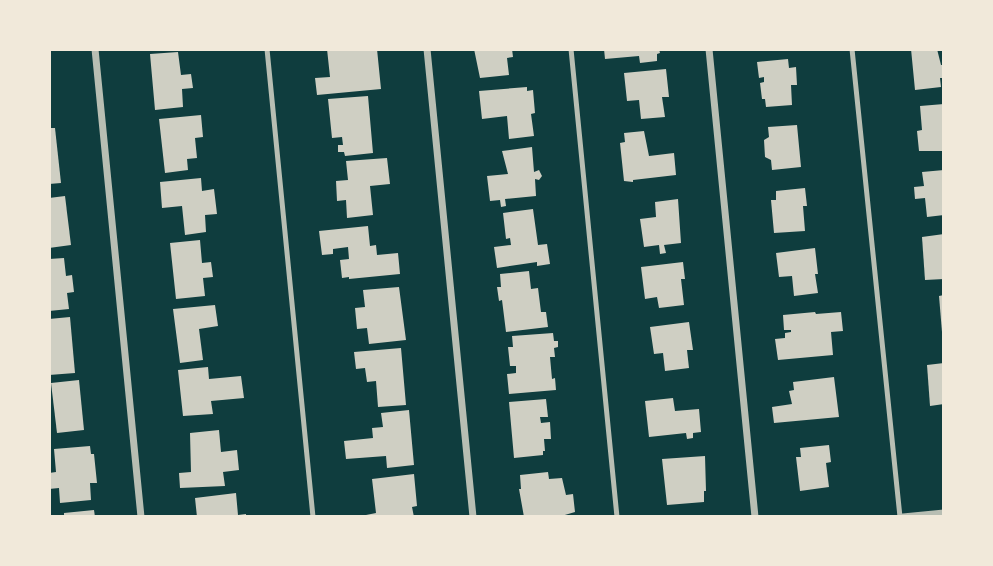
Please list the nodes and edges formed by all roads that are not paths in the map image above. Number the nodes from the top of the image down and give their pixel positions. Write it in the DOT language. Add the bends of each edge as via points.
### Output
graph roads {
  1 [pos="95,49"];
  2 [pos="267,49"];
  3 [pos="427,49"];
  4 [pos="571,49"];
  5 [pos="709,49"];
  6 [pos="852,49"];
  7 [pos="944,513"];
  8 [pos="141,517"];
  9 [pos="313,517"];
  10 [pos="473,517"];
  11 [pos="617,517"];
  12 [pos="755,517"];
  13 [pos="901,517"];
  1 -- 8 [label="street"];
  2 -- 9 [label="lane"];
  3 -- 10 [label="street"];
  4 -- 11 [label="lane"];
  5 -- 12 [label="street"];
  6 -- 13 [label="lane"];
  7 -- 13 [label="street"];
}
